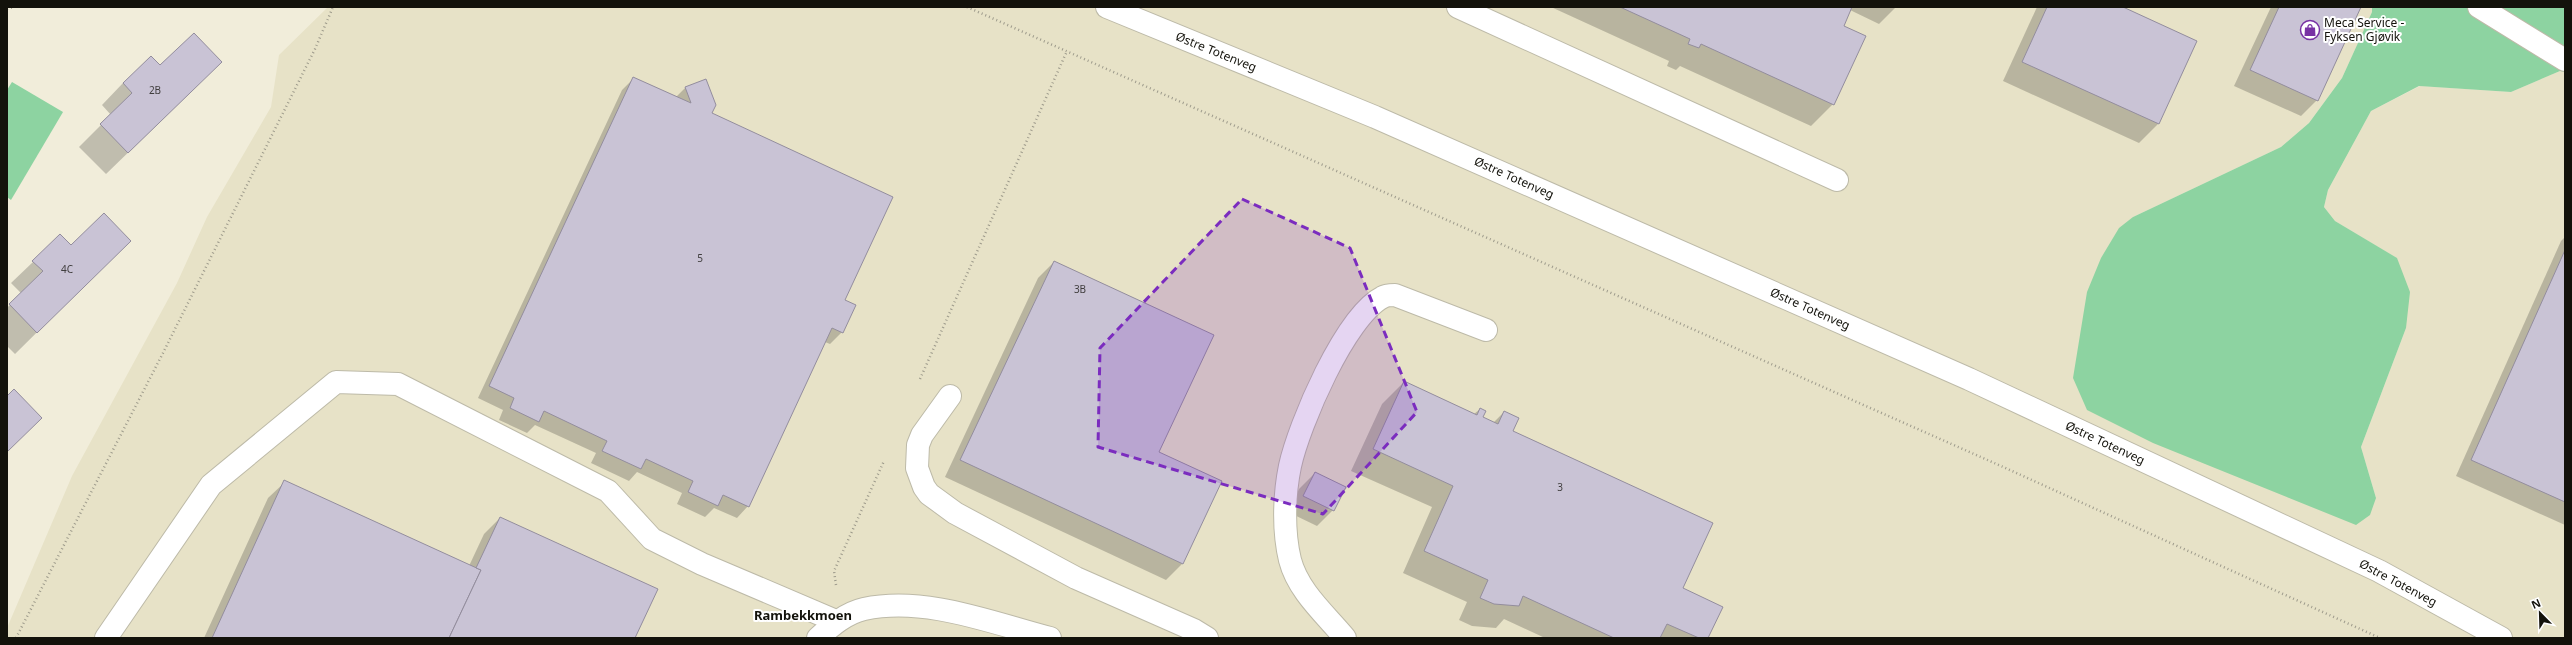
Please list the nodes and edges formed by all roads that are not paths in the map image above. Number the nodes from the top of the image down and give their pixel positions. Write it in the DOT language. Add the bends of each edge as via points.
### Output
graph roads {
  1 [pos="1107,7"];
  2 [pos="1458,7"];
  3 [pos="2479,7"];
  4 [pos="2565,60"];
  5 [pos="1837,180"];
  6 [pos="1486,330"];
  7 [pos="950,396"];
  8 [pos="841,619"];
  9 [pos="106,638"];
  10 [pos="818,638"];
  11 [pos="1050,638"];
  12 [pos="1207,638"];
  13 [pos="1346,638"];
  14 [pos="2501,638"];
  1 -- 14 [label="main road, Østre Totenveg" via="1375,117 1969,379 2379,571"];
  2 -- 5 [label="main road"];
  3 -- 4 [label="main road"];
  6 -- 13 [label="main road" via="1395,295 1384,296 1367,310 1339,348 1318,385 1290,465 1286,491 1286,540 1290,561 1301,587"];
  7 -- 12 [label="main road" via="922,435 918,445 917,468 929,494 955,512 1076,578"];
  8 -- 9 [label="main road" via="702,564 652,539 608,492 398,384 336,382 211,485"];
  8 -- 10 [label="main road"];
  8 -- 11 [label="main road" via="863,609 897,606 934,608"];
}
